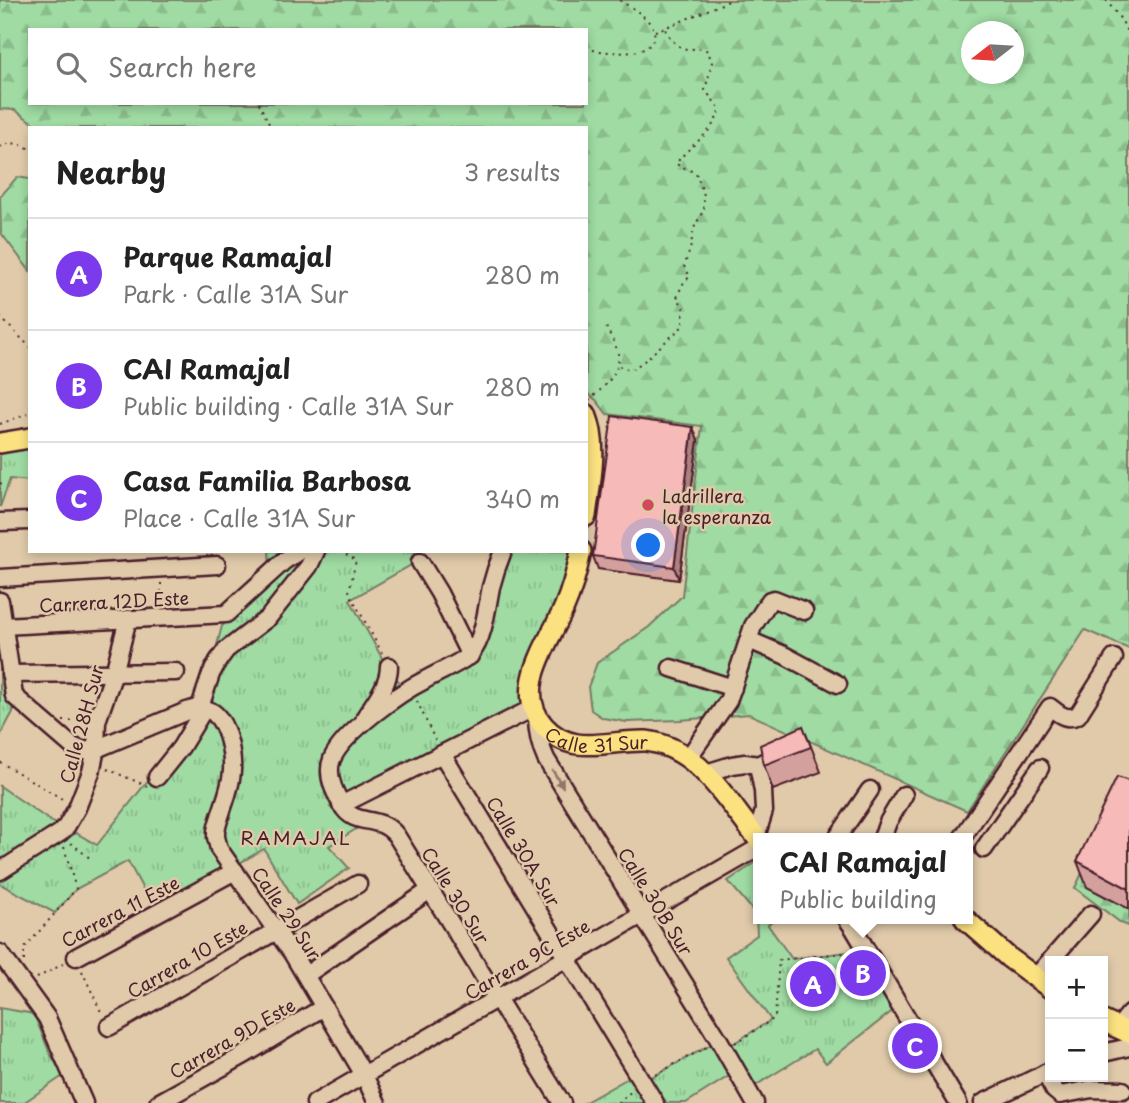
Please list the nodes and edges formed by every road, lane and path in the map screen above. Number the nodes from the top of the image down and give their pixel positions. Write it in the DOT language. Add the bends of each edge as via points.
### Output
graph roads {
  1 [pos="619,0"];
  2 [pos="731,0"];
  3 [pos="1106,0"];
  4 [pos="664,28"];
  5 [pos="655,31"];
  6 [pos="1129,36"];
  7 [pos="588,49"];
  8 [pos="260,105"];
  9 [pos="270,126"];
  10 [pos="0,147"];
  11 [pos="28,148"];
  12 [pos="0,317"];
  13 [pos="606,327"];
  14 [pos="28,345"];
  15 [pos="619,366"];
  16 [pos="588,400"];
  17 [pos="28,414"];
  18 [pos="588,419"];
  19 [pos="0,424"];
  20 [pos="28,438"];
  21 [pos="0,443"];
  22 [pos="0,483"];
  23 [pos="0,489"];
  24 [pos="588,496"];
  25 [pos="28,521"];
  26 [pos="0,522"];
  27 [pos="296,553"];
  28 [pos="315,553"];
  29 [pos="344,553"];
  30 [pos="502,553"];
  31 [pos="580,553"];
  32 [pos="420,562"];
  33 [pos="217,565"];
  34 [pos="160,569"];
  35 [pos="0,578"];
  36 [pos="0,601"];
  37 [pos="804,611"];
  38 [pos="162,617"];
  39 [pos="128,619"];
  40 [pos="4,626"];
  41 [pos="749,640"];
  42 [pos="470,656"];
  43 [pos="1114,658"];
  44 [pos="389,666"];
  45 [pos="671,668"];
  46 [pos="176,672"];
  47 [pos="114,673"];
  48 [pos="10,674"];
  49 [pos="838,684"];
  50 [pos="411,687"];
  51 [pos="733,688"];
  52 [pos="202,708"];
  53 [pos="535,712"];
  54 [pos="41,720"];
  55 [pos="97,721"];
  56 [pos="361,725"];
  57 [pos="797,746"];
  58 [pos="442,754"];
  59 [pos="95,756"];
  60 [pos="688,758"];
  61 [pos="0,762"];
  62 [pos="758,765"];
  63 [pos="1040,768"];
  64 [pos="706,773"];
  65 [pos="153,782"];
  66 [pos="870,790"];
  67 [pos="904,795"];
  68 [pos="986,802"];
  69 [pos="341,805"];
  70 [pos="77,808"];
  71 [pos="1006,817"];
  72 [pos="60,833"];
  73 [pos="759,833"];
  74 [pos="840,833"];
  75 [pos="884,833"];
  76 [pos="965,833"];
  77 [pos="753,836"];
  78 [pos="753,844"];
  79 [pos="984,849"];
  80 [pos="91,859"];
  81 [pos="0,871"];
  82 [pos="235,871"];
  83 [pos="358,884"];
  84 [pos="430,890"];
  85 [pos="1091,914"];
  86 [pos="643,915"];
  87 [pos="850,924"];
  88 [pos="971,924"];
  89 [pos="277,930"];
  90 [pos="867,950"];
  91 [pos="0,953"];
  92 [pos="76,957"];
  93 [pos="567,958"];
  94 [pos="24,961"];
  95 [pos="306,975"];
  96 [pos="1042,983"];
  97 [pos="24,986"];
  98 [pos="497,999"];
  99 [pos="324,1007"];
  100 [pos="109,1027"];
  101 [pos="722,1044"];
  102 [pos="1129,1047"];
  103 [pos="1108,1052"];
  104 [pos="1045,1073"];
  105 [pos="364,1075"];
  106 [pos="642,1082"];
  107 [pos="1051,1082"];
  108 [pos="1123,1090"];
  109 [pos="84,1103"];
  110 [pos="158,1103"];
  111 [pos="315,1103"];
  112 [pos="377,1103"];
  113 [pos="562,1103"];
  114 [pos="618,1103"];
  115 [pos="655,1103"];
  116 [pos="755,1103"];
  117 [pos="958,1103"];
  118 [pos="984,1103"];
  1 -- 5 [label="path" via="643,13"];
  2 -- 4 [label="path"];
  3 -- 6 [label="path"];
  4 -- 5 [label="path"];
  4 -- 15 [label="path" via="673,43 687,50 700,47 708,51 712,63 705,90 720,109 705,136 676,164 696,173 704,195 704,209 684,266 690,276 677,298 684,307 683,326 631,370"];
  5 -- 7 [label="path" via="645,48 616,53"];
  8 -- 9 [label="path"];
  10 -- 11 [label="path" via="17,143"];
  12 -- 14 [label="path"];
  13 -- 15 [label="path"];
  15 -- 16 [label="path"];
  17 -- 19 [label="path"];
  18 -- 24 [label="main road" via="593,447"];
  20 -- 21 [label="main road"];
  22 -- 23 [label="path"];
  25 -- 26 [label="street"];
  27 -- 38 [label="street, Carrera 12D Este" via="226,614"];
  28 -- 52 [label="street" via="268,618 226,650 211,674"];
  29 -- 44 [label="path" via="356,560 349,592"];
  30 -- 42 [label="street"];
  31 -- 53 [label="main road, Calle 31 Sur" via="571,590 534,674"];
  32 -- 42 [label="street"];
  33 -- 34 [label="street"];
  34 -- 35 [label="street"];
  34 -- 38 [label="path"];
  36 -- 40 [label="street"];
  37 -- 41 [label="street" via="770,600"];
  38 -- 39 [label="street, Carrera 12D Este"];
  39 -- 40 [label="street, Carrera 12D Este"];
  39 -- 47 [label="street, Calle 28H Sur"];
  40 -- 48 [label="street"];
  41 -- 49 [label="street"];
  41 -- 51 [label="street"];
  42 -- 50 [label="street"];
  43 -- 68 [label="street" via="1078,715 1066,717 1050,707"];
  44 -- 56 [label="street" via="385,684"];
  45 -- 51 [label="street"];
  46 -- 47 [label="street"];
  47 -- 48 [label="street"];
  47 -- 55 [label="street, Calle 28H Sur"];
  48 -- 54 [label="street" via="14,696"];
  50 -- 56 [label="street"];
  50 -- 58 [label="path"];
  51 -- 60 [label="street"];
  52 -- 59 [label="street"];
  52 -- 65 [label="street" via="181,747"];
  52 -- 82 [label="street, Calle 29 Sur" via="221,722 229,745 232,771 216,837"];
  53 -- 58 [label="street"];
  53 -- 60 [label="main road, Calle 31 Sur" via="547,729 568,742 646,740"];
  53 -- 86 [label="street, Calle 30B Sur, one-way" via="546,759"];
  54 -- 55 [label="path"];
  54 -- 59 [label="street" via="72,746"];
  55 -- 59 [label="street, Calle 28H Sur"];
  56 -- 69 [label="street" via="332,759 331,778"];
  57 -- 62 [label="street"];
  58 -- 69 [label="street"];
  58 -- 93 [label="street, Calle 30A Sur"];
  59 -- 65 [label="path"];
  59 -- 70 [label="street, Calle 28H Sur"];
  60 -- 64 [label="main road, Calle 31 Sur"];
  61 -- 70 [label="path"];
  62 -- 64 [label="street" via="745,763"];
  62 -- 73 [label="street" via="764,811"];
  63 -- 71 [label="street"];
  64 -- 77 [label="main road, Calle 31 Sur"];
  66 -- 74 [label="street"];
  67 -- 75 [label="street"];
  68 -- 71 [label="street"];
  68 -- 76 [label="street"];
  69 -- 84 [label="street, Calle 30 Sur" via="353,817 391,829"];
  70 -- 72 [label="street, Calle 28H Sur"];
  71 -- 79 [label="street"];
  72 -- 80 [label="path"];
  72 -- 81 [label="street"];
  72 -- 94 [label="path" via="76,889 24,949"];
  78 -- 86 [label="street, Carrera 9C Este"];
  82 -- 89 [label="street, Calle 29 Sur"];
  82 -- 92 [label="street, Carrera 11 Este"];
  83 -- 89 [label="street, Carrera 10 Este"];
  84 -- 95 [label="street"];
  84 -- 98 [label="street, Calle 30 Sur"];
  85 -- 96 [label="street"];
  86 -- 93 [label="street, Carrera 9C Este"];
  86 -- 101 [label="street, Calle 30B Sur"];
  87 -- 90 [label="street"];
  88 -- 96 [label="main road"];
  89 -- 95 [label="street, Calle 29 Sur"];
  89 -- 100 [label="street, Carrera 10 Este"];
  90 -- 101 [label="path" via="779,960 775,1018"];
  90 -- 117 [label="street"];
  91 -- 97 [label="street"];
  92 -- 97 [label="path, Carrera 11 Este"];
  92 -- 100 [label="path"];
  93 -- 98 [label="street, Carrera 9C Este"];
  93 -- 106 [label="street, Calle 30A Sur"];
  95 -- 99 [label="street, Calle 29 Sur"];
  97 -- 109 [label="street" via="47,1018"];
  98 -- 105 [label="street, Carrera 9C Este"];
  98 -- 113 [label="street, Calle 30 Sur"];
  99 -- 105 [label="street, Calle 29 Sur"];
  99 -- 110 [label="street, Carrera 9D Este"];
  101 -- 106 [label="path"];
  101 -- 116 [label="street, Calle 30B Sur"];
  102 -- 103 [label="street"];
  104 -- 118 [label="street"];
  105 -- 111 [label="street, Carrera 9C Este"];
  105 -- 112 [label="street, Calle 29 Sur"];
  106 -- 114 [label="path"];
  106 -- 115 [label="street, Calle 30A Sur"];
  107 -- 108 [label="street" via="1060,1094"];
}
